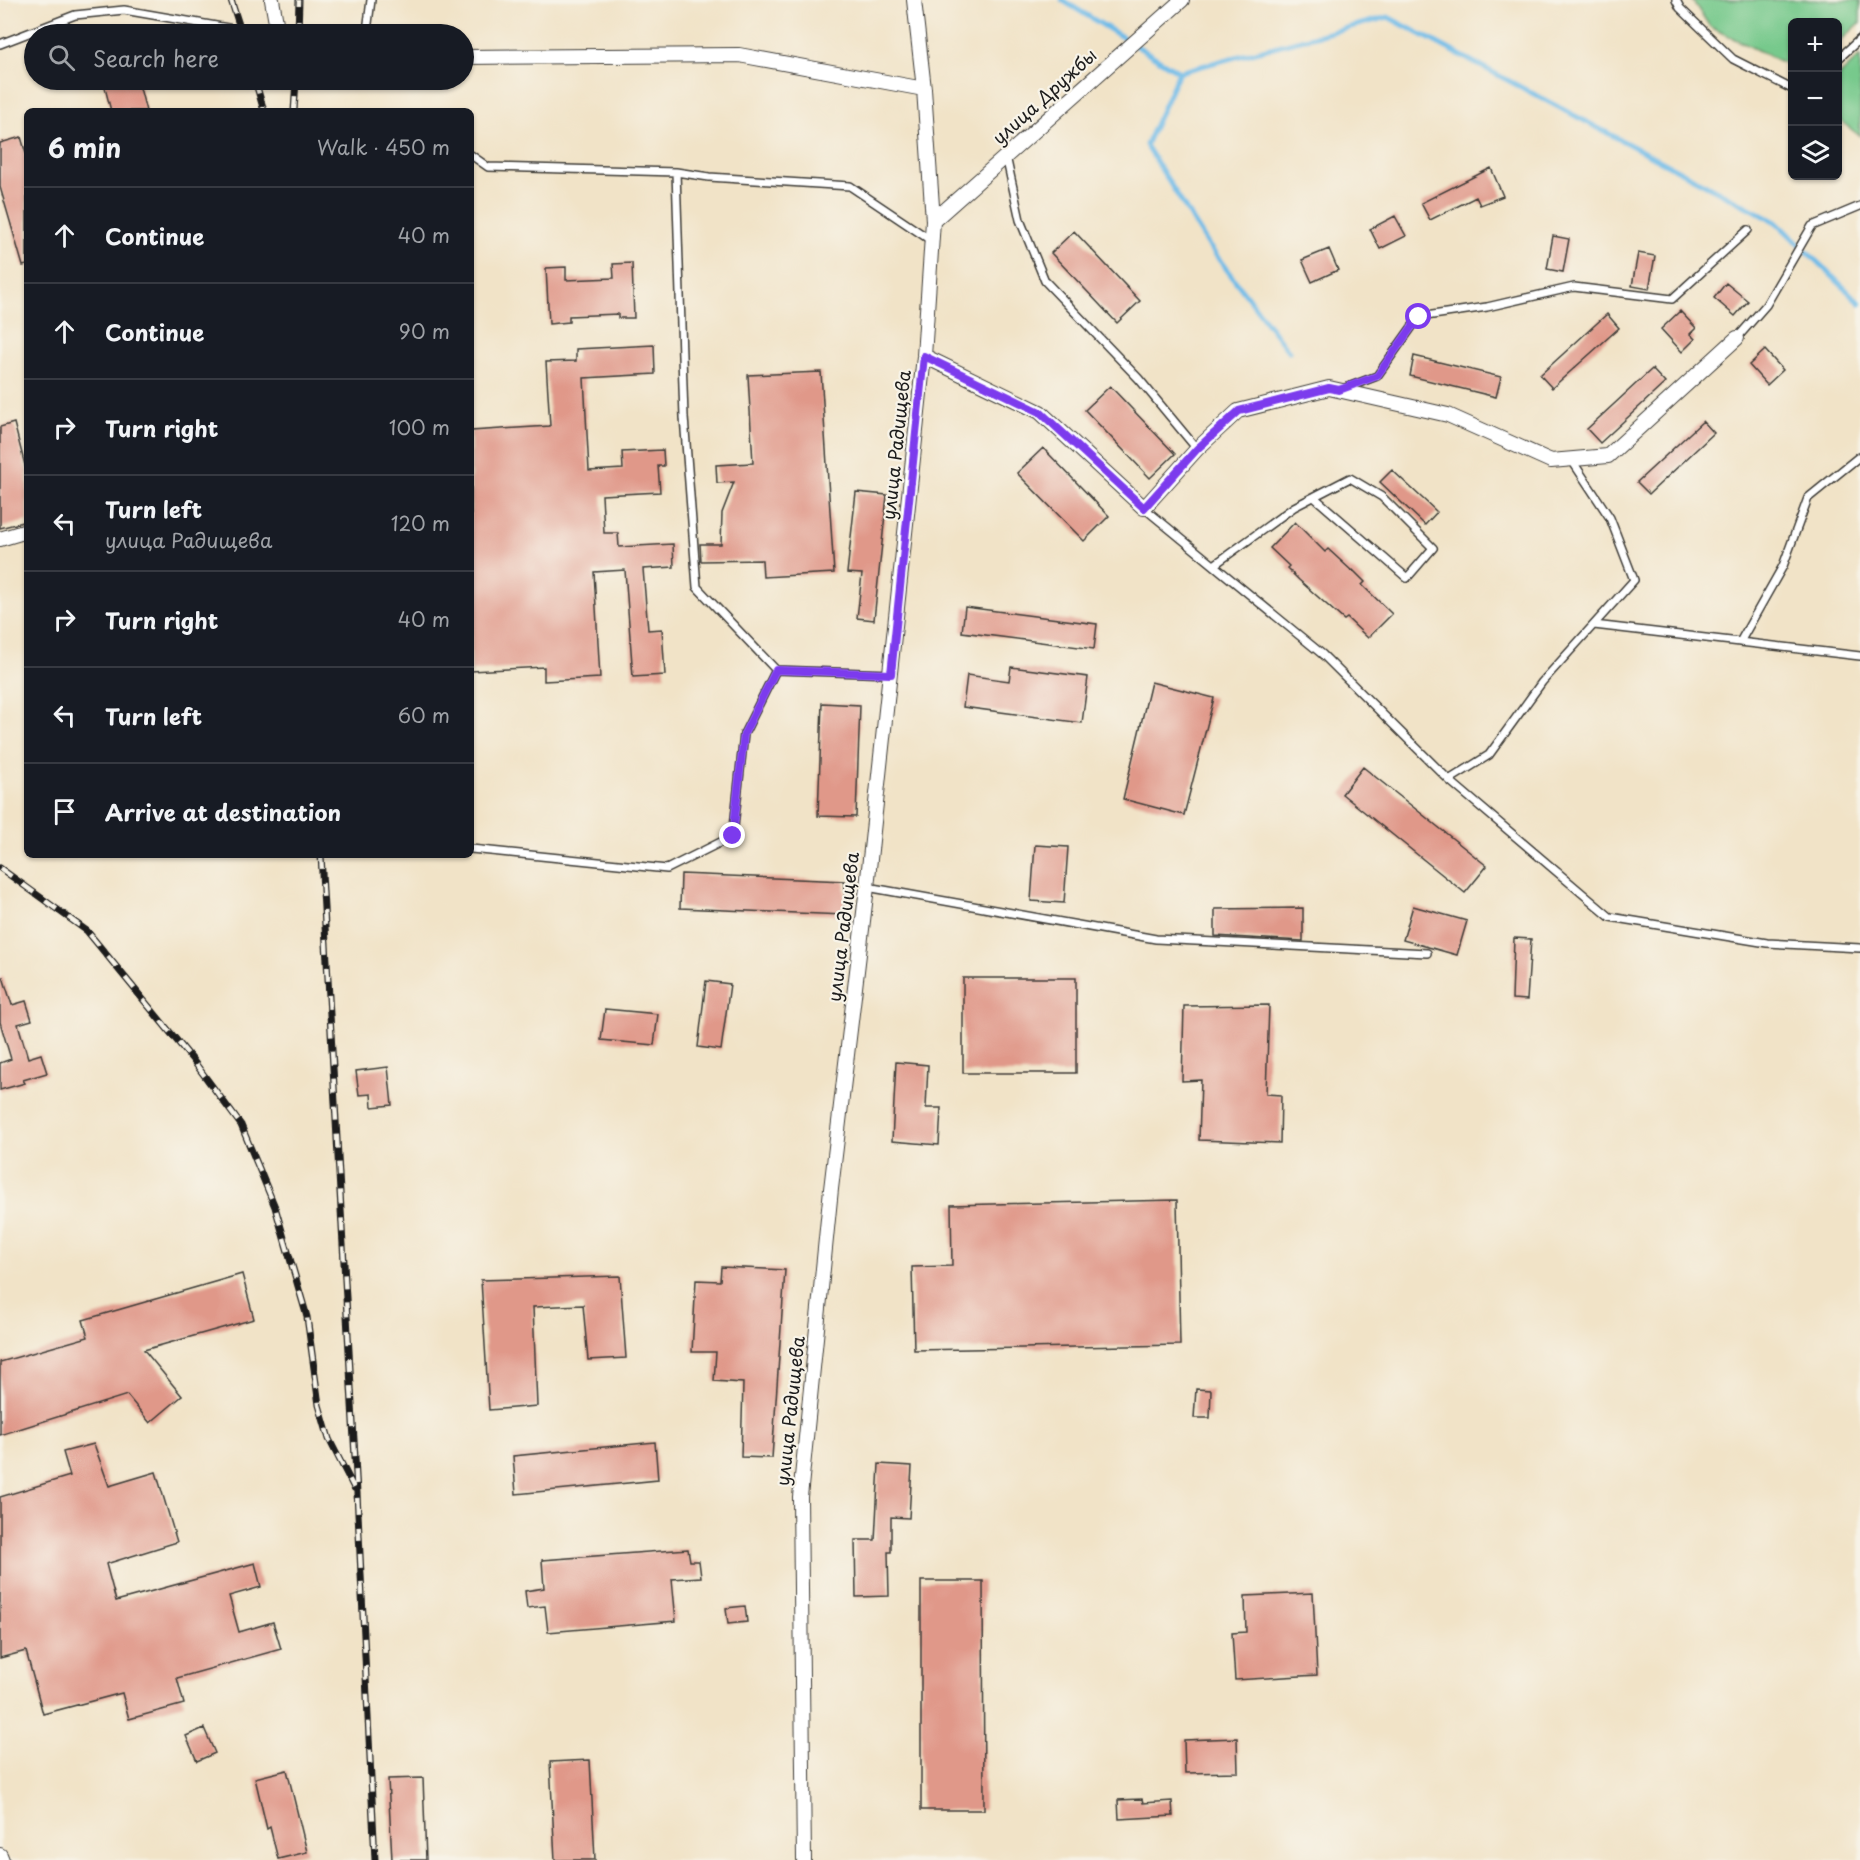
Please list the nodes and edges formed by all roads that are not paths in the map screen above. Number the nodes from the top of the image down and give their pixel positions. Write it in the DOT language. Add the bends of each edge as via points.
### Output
graph roads {
  1 [pos="272,0"];
  2 [pos="371,0"];
  3 [pos="914,0"];
  4 [pos="1182,0"];
  5 [pos="1676,0"];
  6 [pos="52,24"];
  7 [pos="205,24"];
  8 [pos="276,24"];
  9 [pos="368,24"];
  10 [pos="24,35"];
  11 [pos="1860,39"];
  12 [pos="0,44"];
  13 [pos="1842,55"];
  14 [pos="474,57"];
  15 [pos="1788,87"];
  16 [pos="924,89"];
  17 [pos="1006,156"];
  18 [pos="474,157"];
  19 [pos="675,172"];
  20 [pos="1860,206"];
  21 [pos="933,221"];
  22 [pos="1748,230"];
  23 [pos="932,241"];
  24 [pos="1737,338"];
  25 [pos="924,356"];
  26 [pos="1339,390"];
  27 [pos="1197,449"];
  28 [pos="1860,456"];
  29 [pos="1572,459"];
  30 [pos="1314,497"];
  31 [pos="1144,508"];
  32 [pos="24,532"];
  33 [pos="0,539"];
  34 [pos="1214,565"];
  35 [pos="1594,625"];
  36 [pos="1740,642"];
  37 [pos="1860,656"];
  38 [pos="776,670"];
  39 [pos="891,674"];
  40 [pos="1449,780"];
  41 [pos="474,849"];
  42 [pos="867,887"];
  43 [pos="1860,948"];
  44 [pos="1427,953"];
  45 [pos="0,1855"];
  46 [pos="2,1860"];
  47 [pos="804,1860"];
  1 -- 8 [label="street"];
  2 -- 9 [label="lane"];
  3 -- 16 [label="street, улица Радищева"];
  4 -- 17 [label="street, улица Дружбы"];
  5 -- 15 [label="lane" via="1733,58"];
  6 -- 7 [label="lane" via="75,15 124,10"];
  10 -- 12 [label="lane"];
  11 -- 13 [label="lane"];
  14 -- 16 [label="street" via="739,55"];
  16 -- 21 [label="street, улица Радищева"];
  17 -- 21 [label="street, улица Дружбы"];
  17 -- 27 [label="lane" via="1020,220 1045,281 1139,379"];
  18 -- 19 [label="lane" via="488,167"];
  19 -- 23 [label="lane" via="850,186"];
  19 -- 38 [label="lane" via="684,417 697,587"];
  20 -- 24 [label="lane" via="1812,226 1766,305"];
  21 -- 23 [label="street, улица Радищева"];
  22 -- 26 [label="lane" via="1672,299 1574,287 1487,307 1419,317 1377,376"];
  23 -- 25 [label="street, улица Радищева"];
  24 -- 29 [label="street" via="1608,456"];
  25 -- 31 [label="street" via="1040,412"];
  25 -- 39 [label="street, улица Радищева"];
  26 -- 27 [label="street" via="1329,388 1239,411"];
  26 -- 29 [label="street" via="1448,415 1551,461"];
  27 -- 31 [label="street"];
  28 -- 36 [label="lane" via="1808,498 1783,566"];
  29 -- 35 [label="lane" via="1610,518 1634,580"];
  30 -- 30 [label="lane" via="1350,478 1382,497 1433,548 1407,578"];
  30 -- 34 [label="lane"];
  31 -- 34 [label="lane"];
  32 -- 33 [label="street"];
  34 -- 40 [label="lane" via="1322,654"];
  35 -- 36 [label="lane"];
  35 -- 40 [label="lane" via="1542,682 1489,755"];
  36 -- 37 [label="lane"];
  38 -- 39 [label="lane"];
  38 -- 41 [label="lane" via="744,734 733,836 667,869"];
  39 -- 42 [label="street, улица Радищева"];
  40 -- 43 [label="lane" via="1610,917 1767,943"];
  42 -- 44 [label="lane" via="1156,939"];
  42 -- 47 [label="street, улица Радищева" via="800,1497"];
  45 -- 46 [label="street"];
}
